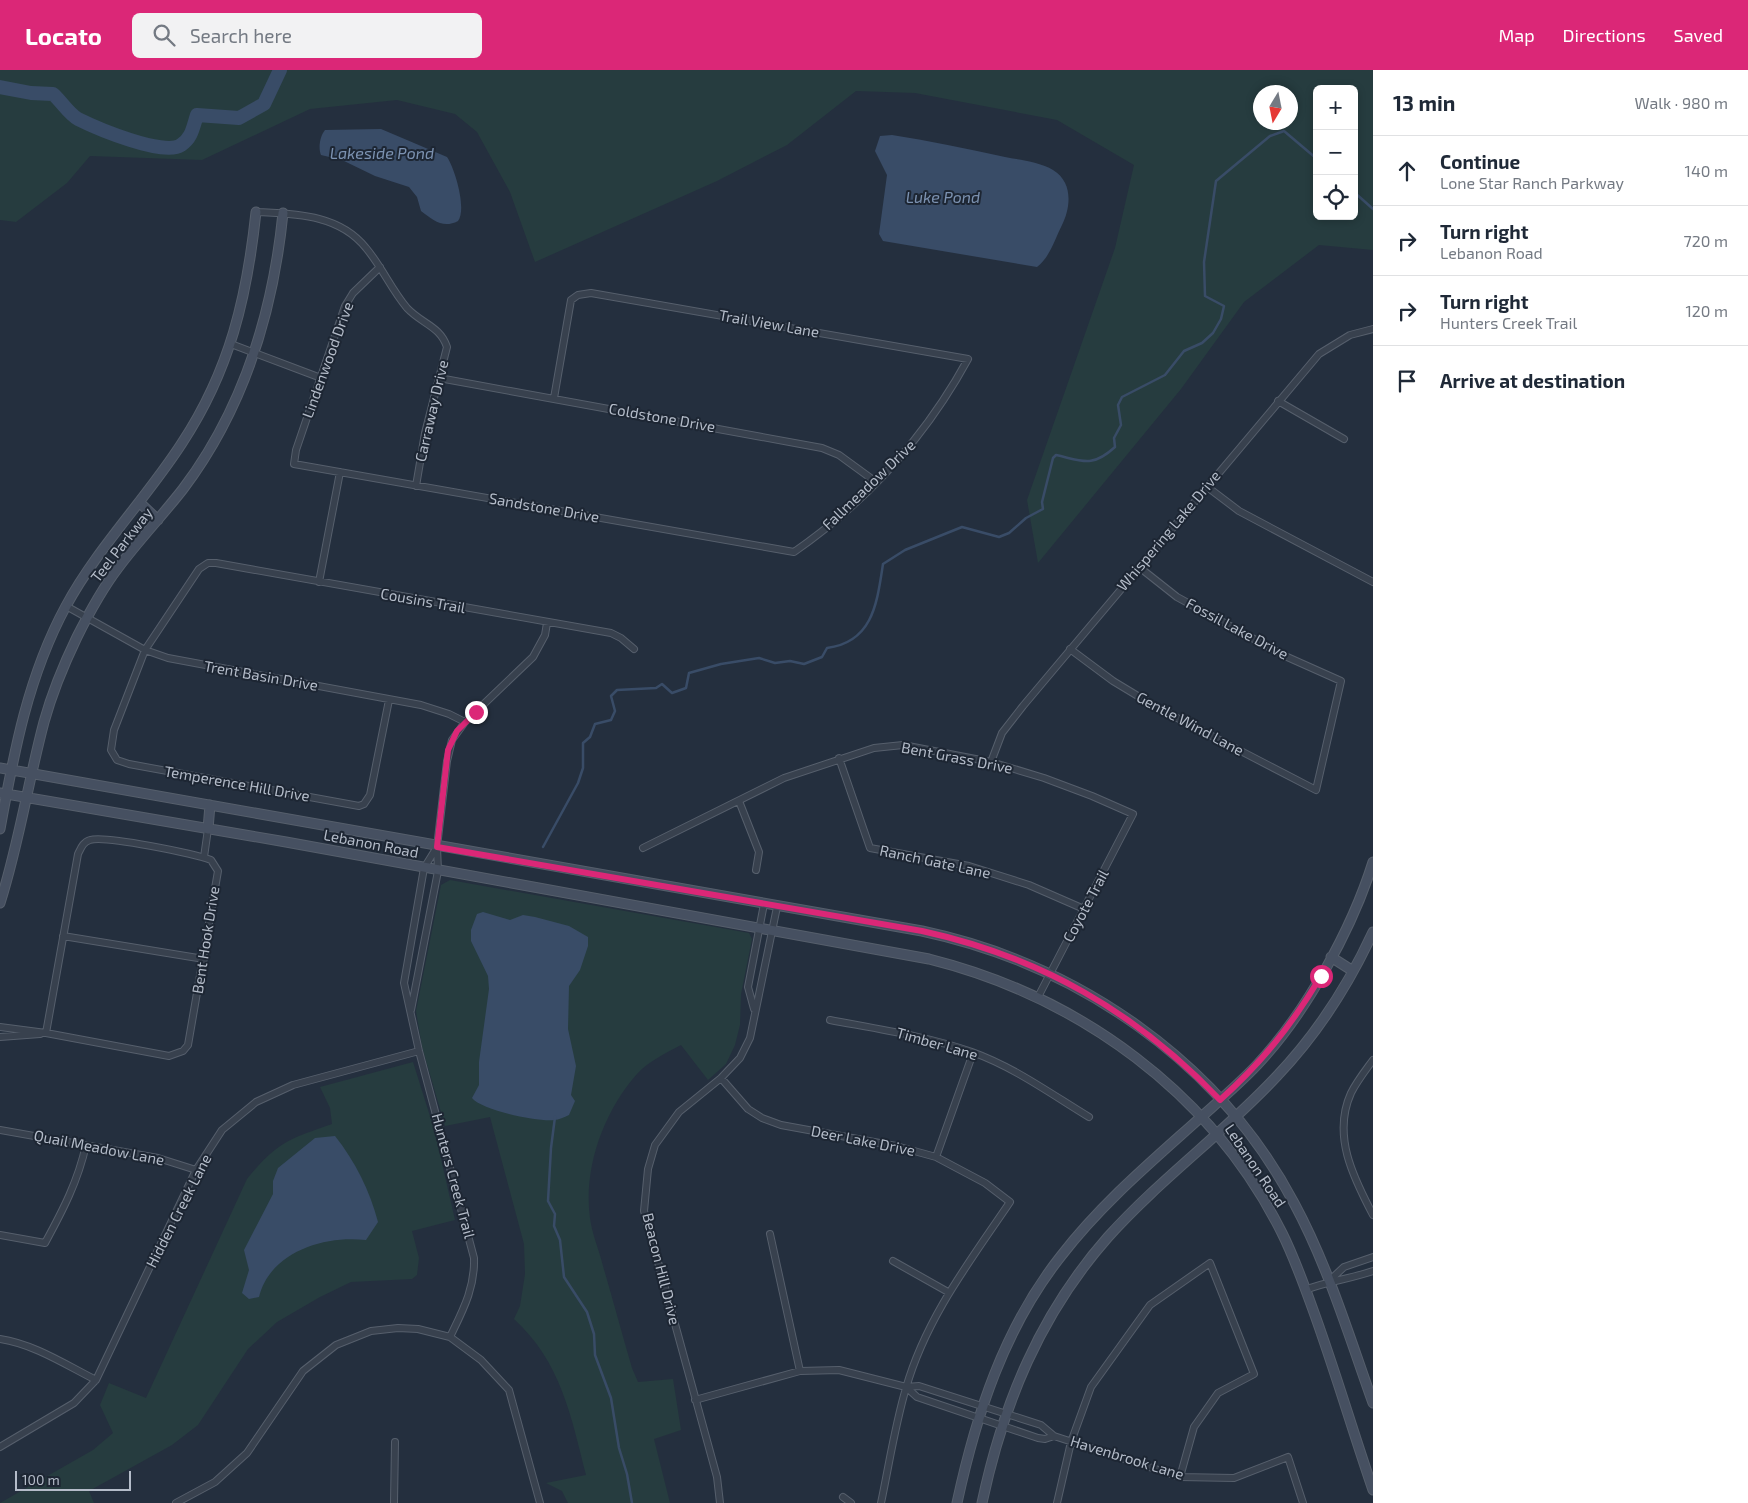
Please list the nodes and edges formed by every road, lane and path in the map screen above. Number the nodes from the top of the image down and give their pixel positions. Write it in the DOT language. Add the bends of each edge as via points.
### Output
graph roads {
  1 [pos="256,212"];
  2 [pos="282,213"];
  3 [pos="380,267"];
  4 [pos="1373,329"];
  5 [pos="231,344"];
  6 [pos="254,353"];
  7 [pos="968,359"];
  8 [pos="321,378"];
  9 [pos="440,378"];
  10 [pos="554,398"];
  11 [pos="1278,401"];
  12 [pos="1344,439"];
  13 [pos="294,464"];
  14 [pos="340,472"];
  15 [pos="876,482"];
  16 [pos="416,486"];
  17 [pos="1206,486"];
  18 [pos="139,502"];
  19 [pos="158,520"];
  20 [pos="794,552"];
  21 [pos="1139,567"];
  22 [pos="319,582"];
  23 [pos="1373,582"];
  24 [pos="66,606"];
  25 [pos="86,619"];
  26 [pos="547,623"];
  27 [pos="634,649"];
  28 [pos="1070,649"];
  29 [pos="145,650"];
  30 [pos="388,700"];
  31 [pos="465,722"];
  32 [pos="839,758"];
  33 [pos="991,762"];
  34 [pos="0,768"];
  35 [pos="12,770"];
  36 [pos="32,774"];
  37 [pos="1316,790"];
  38 [pos="3,794"];
  39 [pos="27,798"];
  40 [pos="738,801"];
  41 [pos="210,805"];
  42 [pos="1133,814"];
  43 [pos="0,829"];
  44 [pos="208,829"];
  45 [pos="437,847"];
  46 [pos="643,848"];
  47 [pos="204,857"];
  48 [pos="1373,862"];
  49 [pos="424,868"];
  50 [pos="756,870"];
  51 [pos="438,871"];
  52 [pos="1364,889"];
  53 [pos="1373,892"];
  54 [pos="0,903"];
  55 [pos="764,904"];
  56 [pos="776,906"];
  57 [pos="1084,909"];
  58 [pos="759,929"];
  59 [pos="772,932"];
  60 [pos="1373,932"];
  61 [pos="64,936"];
  62 [pos="1331,957"];
  63 [pos="204,958"];
  64 [pos="1353,971"];
  65 [pos="1050,974"];
  66 [pos="1038,997"];
  67 [pos="754,1009"];
  68 [pos="410,1014"];
  69 [pos="830,1020"];
  70 [pos="0,1026"];
  71 [pos="46,1033"];
  72 [pos="0,1037"];
  73 [pos="419,1051"];
  74 [pos="973,1053"];
  75 [pos="1373,1060"];
  76 [pos="721,1078"];
  77 [pos="1220,1100"];
  78 [pos="1202,1116"];
  79 [pos="1089,1117"];
  80 [pos="1235,1117"];
  81 [pos="0,1130"];
  82 [pos="1217,1133"];
  83 [pos="86,1145"];
  84 [pos="936,1157"];
  85 [pos="196,1170"];
  86 [pos="1370,1201"];
  87 [pos="1373,1215"];
  88 [pos="770,1234"];
  89 [pos="0,1235"];
  90 [pos="1373,1257"];
  91 [pos="893,1260"];
  92 [pos="1373,1271"];
  93 [pos="1329,1281"];
  94 [pos="1305,1290"];
  95 [pos="948,1292"];
  96 [pos="450,1337"];
  97 [pos="0,1338"];
  98 [pos="800,1371"];
  99 [pos="96,1380"];
  100 [pos="906,1387"];
  101 [pos="694,1400"];
  102 [pos="1373,1403"];
  103 [pos="982,1405"];
  104 [pos="1006,1413"];
  105 [pos="978,1417"];
  106 [pos="1001,1425"];
  107 [pos="1054,1436"];
  108 [pos="395,1442"];
  109 [pos="1071,1442"];
  110 [pos="0,1447"];
  111 [pos="1180,1477"];
  112 [pos="1373,1490"];
  113 [pos="844,1497"];
  114 [pos="176,1503"];
  115 [pos="394,1503"];
  116 [pos="540,1503"];
  117 [pos="720,1503"];
  118 [pos="851,1503"];
  119 [pos="881,1503"];
  120 [pos="957,1503"];
  121 [pos="982,1503"];
  122 [pos="1057,1503"];
  123 [pos="1304,1503"];
  1 -- 2 [label="street, Carraway Drive"];
  1 -- 5 [label="main road, Teel Parkway" via="248,281"];
  2 -- 3 [label="street, Carraway Drive" via="317,217 333,224 361,242"];
  2 -- 6 [label="main road, Teel Parkway" via="270,298"];
  3 -- 8 [label="street, Lindenwood Drive" via="353,293 345,306"];
  3 -- 9 [label="street, Carraway Drive" via="393,292 411,312 443,334 447,347"];
  4 -- 11 [label="street, Whispering Lake Drive" via="1350,335 1318,354"];
  5 -- 6 [label="street"];
  5 -- 18 [label="main road, Teel Parkway" via="191,429"];
  6 -- 8 [label="street"];
  6 -- 19 [label="main road, Teel Parkway" via="229,416 193,475"];
  7 -- 10 [label="street, Trail View Lane" via="606,295 584,294 571,300"];
  7 -- 15 [label="street, Fallmeadow Drive" via="913,444"];
  8 -- 13 [label="street, Lindenwood Drive"];
  9 -- 10 [label="street, Coldstone Drive"];
  9 -- 16 [label="street, Carraway Drive" via="425,433"];
  10 -- 15 [label="street, Coldstone Drive" via="822,448 839,455"];
  11 -- 12 [label="street"];
  11 -- 17 [label="street, Whispering Lake Drive"];
  13 -- 14 [label="street, Sandstone Drive"];
  14 -- 16 [label="street, Sandstone Drive"];
  14 -- 22 [label="street"];
  15 -- 20 [label="street, Fallmeadow Drive"];
  16 -- 20 [label="street, Sandstone Drive"];
  17 -- 21 [label="street, Whispering Lake Drive"];
  17 -- 23 [label="street" via="1239,511"];
  18 -- 19 [label="main road"];
  18 -- 24 [label="main road, Teel Parkway" via="96,558"];
  19 -- 25 [label="main road, Teel Parkway" via="116,570"];
  21 -- 28 [label="street, Whispering Lake Drive"];
  21 -- 37 [label="street, Fossil Lake Drive" via="1177,597 1285,656 1342,681"];
  22 -- 26 [label="street, Cousins Trail"];
  22 -- 29 [label="street, Cousins Trail" via="208,563 199,569"];
  24 -- 25 [label="street, Trent Basin Drive"];
  24 -- 35 [label="main road, Teel Parkway" via="25,704"];
  25 -- 29 [label="street, Trent Basin Drive"];
  25 -- 36 [label="main road, Teel Parkway" via="54,692"];
  26 -- 27 [label="street, Cousins Trail" via="611,633"];
  26 -- 31 [label="street, Hunters Creek Trail" via="545,635 533,657"];
  28 -- 33 [label="street, Whispering Lake Drive" via="1002,733"];
  28 -- 37 [label="street, Gentle Wind Lane" via="1142,698"];
  29 -- 30 [label="street, Trent Basin Drive" via="179,661"];
  29 -- 30 [label="street, Temperence Hill Drive" via="110,742 112,756 129,764 353,805 364,804 370,794"];
  30 -- 31 [label="street, Trent Basin Drive" via="437,709"];
  31 -- 45 [label="street, Hunters Creek Trail" via="448,750"];
  32 -- 33 [label="street, Bent Grass Drive" via="874,748 903,745"];
  32 -- 40 [label="street, Bent Grass Drive" via="784,778"];
  32 -- 57 [label="street, Ranch Gate Lane" via="870,848 969,866 1029,885"];
  33 -- 42 [label="street, Bent Grass Drive" via="1065,785"];
  34 -- 35 [label="main road, Lebanon Road"];
  35 -- 36 [label="main road, Lebanon Road"];
  35 -- 38 [label="main road, Teel Parkway"];
  36 -- 39 [label="main road, Teel Parkway"];
  36 -- 41 [label="main road, Lebanon Road"];
  38 -- 39 [label="main road, Lebanon Road"];
  38 -- 43 [label="main road, Teel Parkway"];
  39 -- 44 [label="main road, Lebanon Road"];
  39 -- 54 [label="main road, Teel Parkway"];
  40 -- 46 [label="street, Bent Grass Drive"];
  40 -- 50 [label="street" via="759,852"];
  41 -- 44 [label="main road"];
  41 -- 45 [label="main road, Lebanon Road"];
  42 -- 57 [label="street, Coyote Trail"];
  44 -- 47 [label="street"];
  44 -- 49 [label="main road, Lebanon Road"];
  45 -- 49 [label="street, Hunters Creek Trail"];
  45 -- 51 [label="street, Hunters Creek Trail"];
  45 -- 55 [label="main road, Lebanon Road"];
  47 -- 61 [label="street" via="89,840 78,854"];
  47 -- 63 [label="street, Bent Hook Drive" via="211,860 218,871"];
  48 -- 52 [label="main road"];
  49 -- 51 [label="main road, Lebanon Road"];
  49 -- 68 [label="street, Hunters Creek Trail" via="404,983"];
  51 -- 58 [label="main road, Lebanon Road"];
  51 -- 68 [label="street, Hunters Creek Trail"];
  52 -- 53 [label="main road"];
  52 -- 62 [label="main road"];
  55 -- 56 [label="main road, Lebanon Road"];
  55 -- 58 [label="street, Beacon Hill Drive"];
  56 -- 59 [label="street, Beacon Hill Drive"];
  56 -- 65 [label="main road, Lebanon Road" via="950,937"];
  57 -- 65 [label="street, Coyote Trail"];
  58 -- 59 [label="main road, Lebanon Road"];
  58 -- 67 [label="street, Beacon Hill Drive" via="748,988"];
  59 -- 66 [label="main road, Lebanon Road" via="929,959 978,973"];
  59 -- 67 [label="street, Beacon Hill Drive" via="761,994"];
  60 -- 64 [label="main road"];
  61 -- 63 [label="street"];
  61 -- 71 [label="street"];
  62 -- 64 [label="main road"];
  62 -- 77 [label="main road" via="1278,1041"];
  63 -- 71 [label="street, Bent Hook Drive" via="188,1045 183,1051 169,1056"];
  64 -- 80 [label="main road" via="1319,1025 1287,1066"];
  65 -- 66 [label="street, Coyote Trail"];
  65 -- 77 [label="main road, Lebanon Road" via="1086,992 1134,1023 1177,1057"];
  66 -- 78 [label="main road, Lebanon Road" via="1124,1048 1161,1076"];
  67 -- 76 [label="street, Beacon Hill Drive" via="750,1038 740,1058"];
  68 -- 73 [label="street, Hunters Creek Trail"];
  69 -- 74 [label="street, Timber Lane" via="921,1037"];
  70 -- 71 [label="street"];
  71 -- 72 [label="street"];
  73 -- 85 [label="street, Hidden Creek Lane" via="293,1085 256,1102 222,1130"];
  73 -- 96 [label="street, Hunters Creek Trail" via="474,1258 475,1276 468,1300"];
  74 -- 79 [label="street, Timber Lane" via="1019,1074"];
  74 -- 84 [label="street"];
  75 -- 86 [label="street" via="1352,1091 1343,1125 1348,1160"];
  76 -- 84 [label="street, Deer Lake Drive" via="748,1109 782,1125 896,1146"];
  76 -- 101 [label="street, Beacon Hill Drive" via="692,1100 655,1145 645,1193 644,1211"];
  77 -- 78 [label="main road"];
  77 -- 80 [label="main road, Lebanon Road"];
  78 -- 82 [label="main road, Lebanon Road"];
  78 -- 103 [label="main road" via="1104,1206 1059,1258 1015,1328"];
  80 -- 82 [label="main road"];
  80 -- 93 [label="main road, Lebanon Road" via="1266,1157 1294,1202"];
  81 -- 83 [label="street, Quail Meadow Lane"];
  82 -- 94 [label="main road, Lebanon Road" via="1272,1214"];
  82 -- 104 [label="main road" via="1121,1223 1082,1268 1035,1343"];
  83 -- 85 [label="street, Quail Meadow Lane" via="158,1158"];
  83 -- 89 [label="street" via="71,1196 45,1243"];
  84 -- 95 [label="street, Deer Lake Drive" via="985,1183 1010,1202"];
  85 -- 99 [label="street, Hidden Creek Lane"];
  86 -- 87 [label="street"];
  88 -- 98 [label="street"];
  90 -- 93 [label="street" via="1344,1267"];
  91 -- 95 [label="street"];
  92 -- 93 [label="street" via="1349,1280"];
  93 -- 94 [label="street"];
  93 -- 102 [label="main road, Lebanon Road"];
  94 -- 112 [label="main road, Lebanon Road"];
  95 -- 100 [label="street"];
  96 -- 114 [label="street" via="398,1328 371,1331 336,1345 303,1371 247,1453 215,1482"];
  96 -- 116 [label="street" via="482,1360 509,1390"];
  97 -- 99 [label="street" via="38,1351"];
  98 -- 100 [label="street, Havenbrook Lane" via="839,1370"];
  98 -- 101 [label="street, Havenbrook Lane"];
  99 -- 110 [label="street, Hidden Creek Lane" via="74,1403"];
  100 -- 103 [label="street, Havenbrook Lane" via="919,1386"];
  100 -- 105 [label="street, Havenbrook Lane" via="917,1398"];
  100 -- 119 [label="street"];
  101 -- 117 [label="street, Beacon Hill Drive" via="717,1477"];
  103 -- 104 [label="street, Havenbrook Lane"];
  103 -- 105 [label="main road"];
  104 -- 106 [label="main road"];
  104 -- 107 [label="street, Havenbrook Lane" via="1042,1425"];
  105 -- 106 [label="street, Havenbrook Lane"];
  105 -- 120 [label="main road"];
  106 -- 107 [label="street, Havenbrook Lane" via="1038,1438"];
  106 -- 121 [label="main road"];
  107 -- 109 [label="street, Havenbrook Lane"];
  108 -- 115 [label="street"];
  109 -- 111 [label="street, Havenbrook Lane"];
  109 -- 111 [label="street" via="1091,1387 1150,1305 1210,1263 1254,1374 1218,1393 1194,1426"];
  109 -- 122 [label="street"];
  111 -- 123 [label="street, Havenbrook Lane" via="1234,1478 1288,1458"];
  113 -- 118 [label="street"];
}
